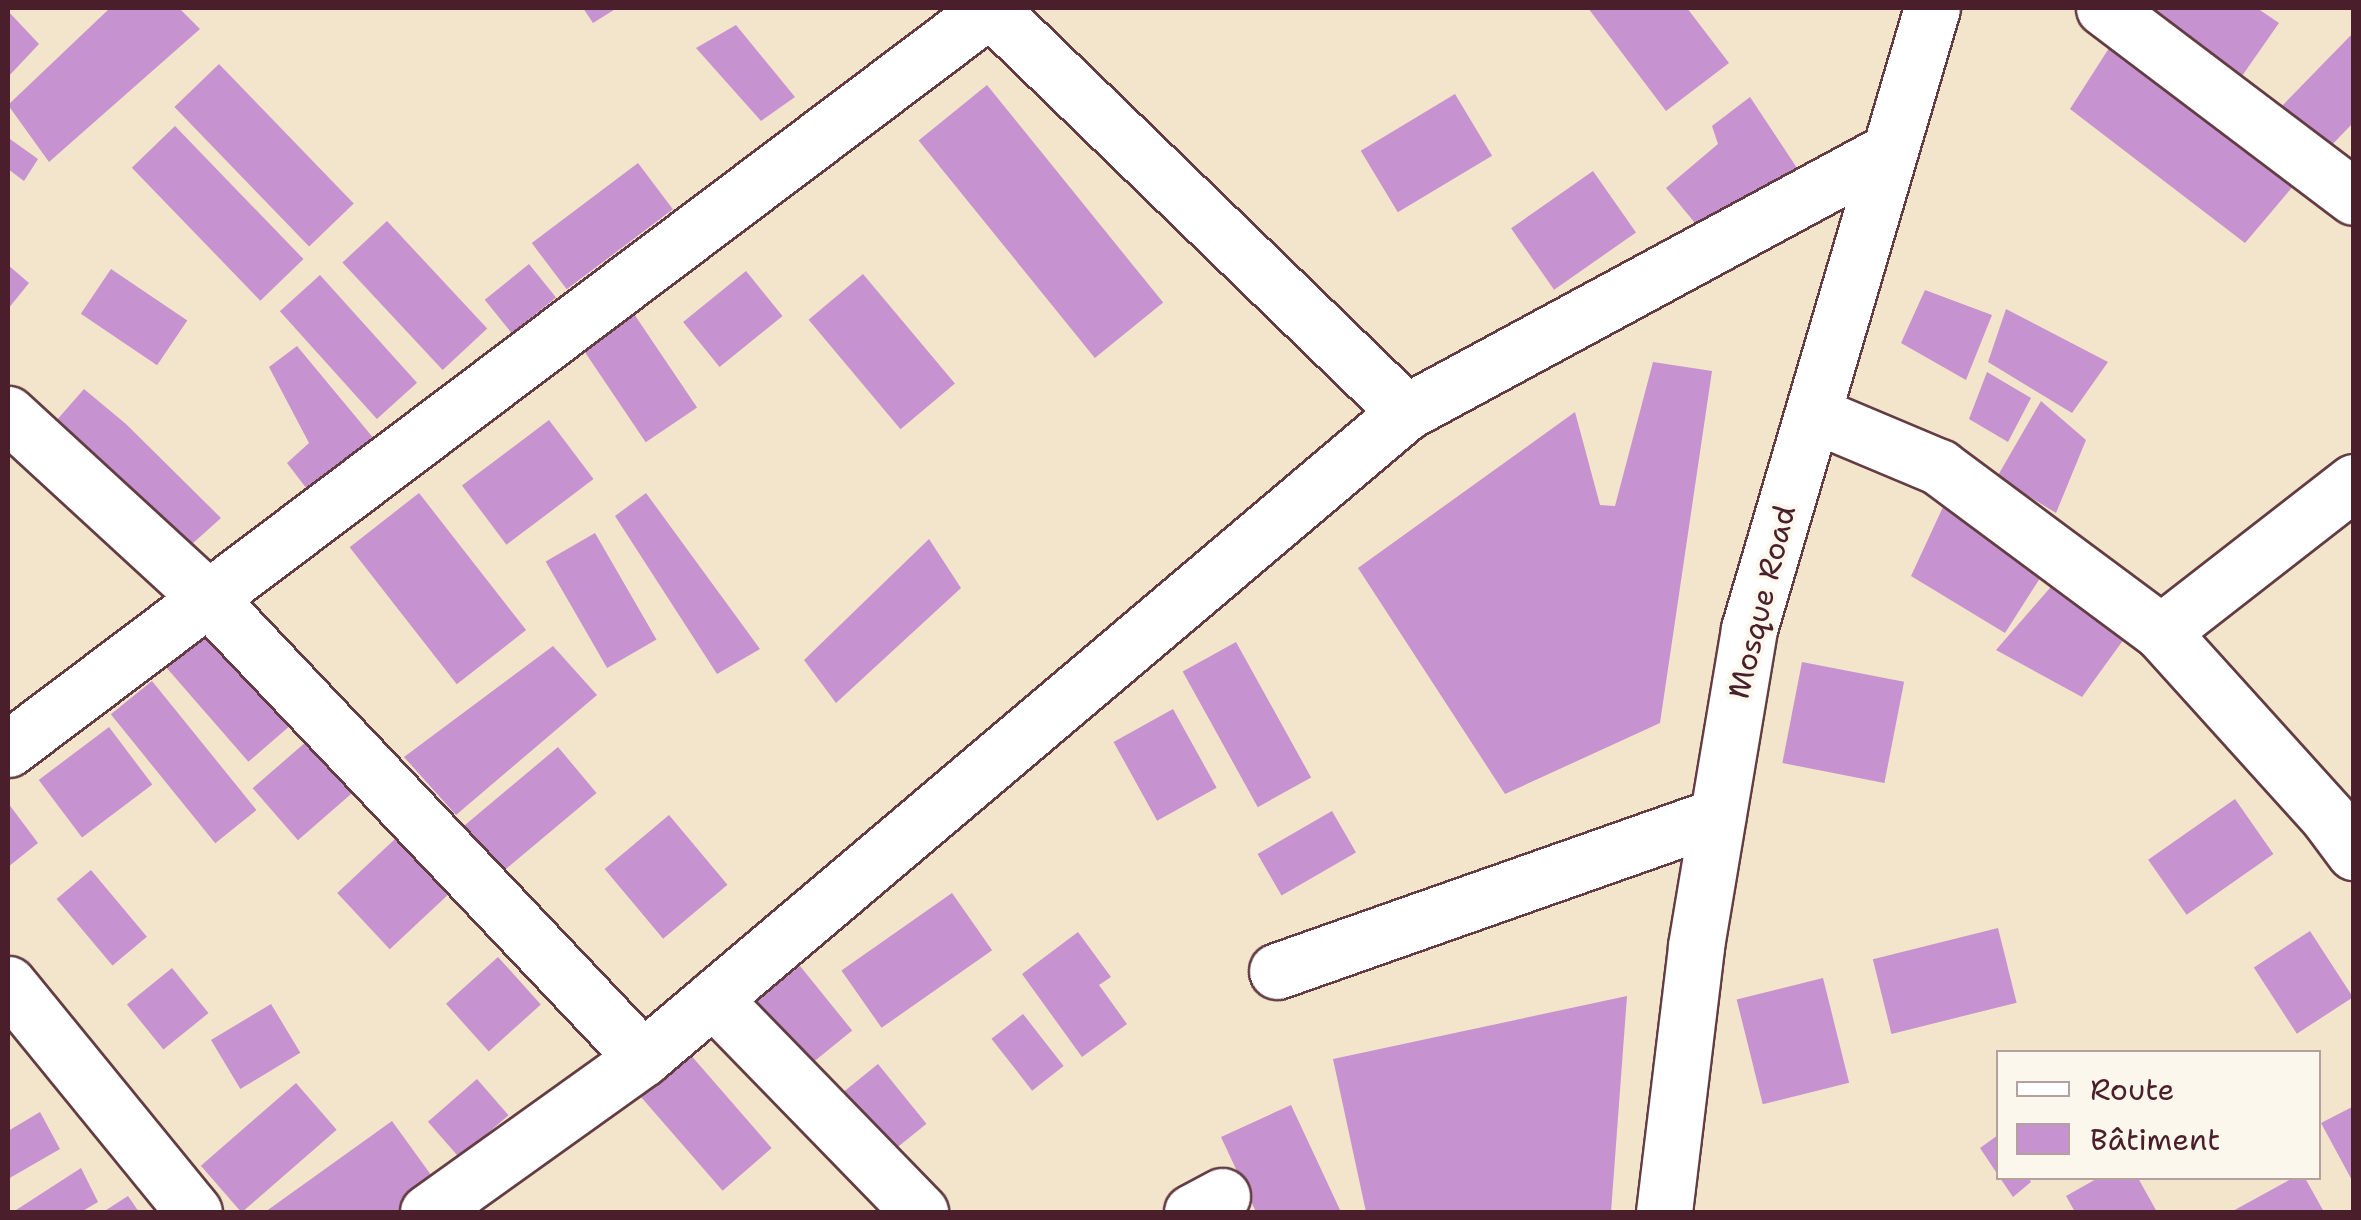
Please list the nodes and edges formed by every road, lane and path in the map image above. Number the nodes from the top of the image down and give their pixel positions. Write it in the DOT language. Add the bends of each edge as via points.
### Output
graph roads {
  1 [pos="990,8"];
  2 [pos="1932,8"];
  3 [pos="2104,8"];
  4 [pos="1888,151"];
  5 [pos="2354,197"];
  6 [pos="1406,412"];
  7 [pos="8,414"];
  8 [pos="1813,414"];
  9 [pos="2354,482"];
  10 [pos="206,596"];
  11 [pos="2161,632"];
  12 [pos="8,749"];
  13 [pos="1717,816"];
  14 [pos="2354,852"];
  15 [pos="1277,971"];
  16 [pos="8,984"];
  17 [pos="713,999"];
  18 [pos="643,1058"];
  19 [pos="194,1212"];
  20 [pos="428,1212"];
  21 [pos="920,1212"];
  22 [pos="1664,1212"];
  1 -- 6 [label="street"];
  1 -- 10 [label="street"];
  2 -- 4 [label="street, Mosque Road"];
  3 -- 5 [label="street"];
  4 -- 6 [label="street"];
  4 -- 8 [label="street, Mosque Road"];
  6 -- 17 [label="street"];
  7 -- 10 [label="street"];
  8 -- 11 [label="street" via="1939,468"];
  8 -- 13 [label="street, Mosque Road" via="1749,629"];
  9 -- 11 [label="street"];
  10 -- 12 [label="street"];
  10 -- 18 [label="street"];
  11 -- 14 [label="street"];
  13 -- 15 [label="street"];
  13 -- 22 [label="street, Mosque Road"];
  16 -- 19 [label="street"];
  17 -- 18 [label="street"];
  17 -- 21 [label="street"];
  18 -- 20 [label="street"];
}
